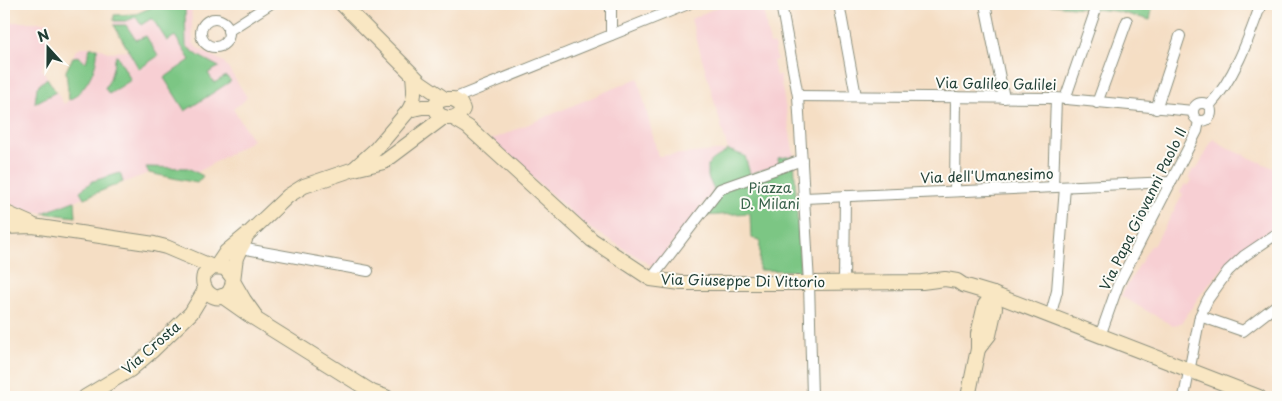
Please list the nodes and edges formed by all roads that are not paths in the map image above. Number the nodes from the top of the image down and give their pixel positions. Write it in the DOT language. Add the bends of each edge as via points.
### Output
graph roads {
  1 [pos="270,4"];
  2 [pos="342,4"];
  3 [pos="611,4"];
  4 [pos="688,4"];
  5 [pos="781,4"];
  6 [pos="842,4"];
  7 [pos="985,4"];
  8 [pos="1261,4"];
  9 [pos="673,7"];
  10 [pos="1095,12"];
  11 [pos="1127,21"];
  12 [pos="228,31"];
  13 [pos="611,35"];
  14 [pos="1180,36"];
  15 [pos="416,78"];
  16 [pos="798,96"];
  17 [pos="856,96"];
  18 [pos="956,98"];
  19 [pos="1004,98"];
  20 [pos="1061,99"];
  21 [pos="1097,103"];
  22 [pos="1209,106"];
  23 [pos="449,108"];
  24 [pos="1156,109"];
  25 [pos="409,110"];
  26 [pos="1192,111"];
  27 [pos="1199,121"];
  28 [pos="802,160"];
  29 [pos="354,169"];
  30 [pos="1171,182"];
  31 [pos="1053,187"];
  32 [pos="1065,187"];
  33 [pos="955,191"];
  34 [pos="845,196"];
  35 [pos="804,198"];
  36 [pos="4,212"];
  37 [pos="34,226"];
  38 [pos="4,227"];
  39 [pos="249,233"];
  40 [pos="1278,233"];
  41 [pos="241,248"];
  42 [pos="179,253"];
  43 [pos="215,267"];
  44 [pos="368,271"];
  45 [pos="233,279"];
  46 [pos="651,279"];
  47 [pos="809,283"];
  48 [pos="844,283"];
  49 [pos="204,284"];
  50 [pos="993,294"];
  51 [pos="220,297"];
  52 [pos="1278,304"];
  53 [pos="191,313"];
  54 [pos="1200,316"];
  55 [pos="1050,317"];
  56 [pos="261,322"];
  57 [pos="1100,336"];
  58 [pos="1188,370"];
  59 [pos="1233,392"];
  60 [pos="85,397"];
  61 [pos="386,397"];
  62 [pos="812,397"];
  63 [pos="968,397"];
  64 [pos="1184,397"];
  65 [pos="1259,397"];
  1 -- 12 [label="street"];
  2 -- 15 [label="street, Via Giuseppe Di Vittorio"];
  3 -- 13 [label="street"];
  4 -- 9 [label="street"];
  5 -- 16 [label="street"];
  6 -- 17 [label="street"];
  7 -- 19 [label="street"];
  8 -- 22 [label="street" via="1242,54 1220,94"];
  9 -- 13 [label="street"];
  10 -- 20 [label="street"];
  11 -- 21 [label="street"];
  13 -- 23 [label="street" via="477,90"];
  14 -- 24 [label="street"];
  15 -- 23 [label="street, Via Giuseppe Di Vittorio"];
  15 -- 25 [label="street" via="414,102"];
  16 -- 17 [label="street, Via Galileo Galilei"];
  16 -- 28 [label="street"];
  17 -- 18 [label="street, Via Galileo Galilei"];
  18 -- 19 [label="street, Via Galileo Galilei"];
  18 -- 33 [label="street"];
  19 -- 20 [label="street, Via Galileo Galilei"];
  20 -- 21 [label="street, Via Galileo Galilei"];
  20 -- 31 [label="street"];
  21 -- 24 [label="street, Via Galileo Galilei"];
  22 -- 26 [label="street" via="1198,104"];
  22 -- 27 [label="street" via="1210,116 1206,121"];
  23 -- 25 [label="street"];
  23 -- 29 [label="street" via="384,162"];
  23 -- 46 [label="street, Via Giuseppe Di Vittorio" via="592,240"];
  24 -- 26 [label="street, Via Galileo Galilei"];
  25 -- 29 [label="street" via="376,150"];
  26 -- 27 [label="street"];
  27 -- 30 [label="street, Via Papa Giovanni Paolo II"];
  28 -- 35 [label="street"];
  28 -- 46 [label="street" via="720,189"];
  29 -- 39 [label="street" via="304,186 288,196"];
  30 -- 32 [label="street, Via dell'Umanesimo"];
  30 -- 57 [label="street, Via Papa Giovanni Paolo II" via="1118,285"];
  31 -- 32 [label="street, Via dell'Umanesimo"];
  31 -- 33 [label="street, Via dell'Umanesimo"];
  32 -- 55 [label="street" via="1057,291"];
  33 -- 34 [label="street, Via dell'Umanesimo"];
  34 -- 35 [label="street, Via dell'Umanesimo"];
  34 -- 48 [label="street"];
  35 -- 47 [label="street"];
  36 -- 37 [label="street"];
  37 -- 38 [label="street"];
  37 -- 42 [label="street" via="154,244"];
  39 -- 41 [label="street"];
  39 -- 43 [label="street" via="226,252"];
  40 -- 54 [label="street" via="1228,271"];
  41 -- 44 [label="street"];
  41 -- 45 [label="street" via="236,255"];
  42 -- 43 [label="street"];
  42 -- 49 [label="street"];
  43 -- 45 [label="street" via="225,268"];
  43 -- 49 [label="street" via="206,272"];
  45 -- 51 [label="street" via="229,292"];
  45 -- 56 [label="street"];
  46 -- 47 [label="street, Via Giuseppe Di Vittorio" via="681,283"];
  47 -- 48 [label="street, Via Giuseppe Di Vittorio"];
  47 -- 62 [label="street"];
  48 -- 50 [label="street, Via Giuseppe Di Vittorio" via="922,282 945,288 963,285"];
  49 -- 51 [label="street" via="210,295"];
  49 -- 53 [label="street"];
  50 -- 55 [label="street, Via Giuseppe Di Vittorio"];
  50 -- 63 [label="street" via="995,308 989,335 978,349"];
  51 -- 53 [label="street"];
  51 -- 56 [label="street"];
  52 -- 54 [label="street" via="1242,331"];
  53 -- 60 [label="street, Via Crosta" via="130,370"];
  54 -- 58 [label="street"];
  55 -- 57 [label="street, Via Giuseppe Di Vittorio"];
  56 -- 61 [label="street" via="372,392"];
  57 -- 58 [label="street, Via Giuseppe Di Vittorio"];
  58 -- 59 [label="street, Via Giuseppe Di Vittorio"];
  58 -- 64 [label="street"];
  59 -- 65 [label="street, Via Giuseppe Di Vittorio"];
}
